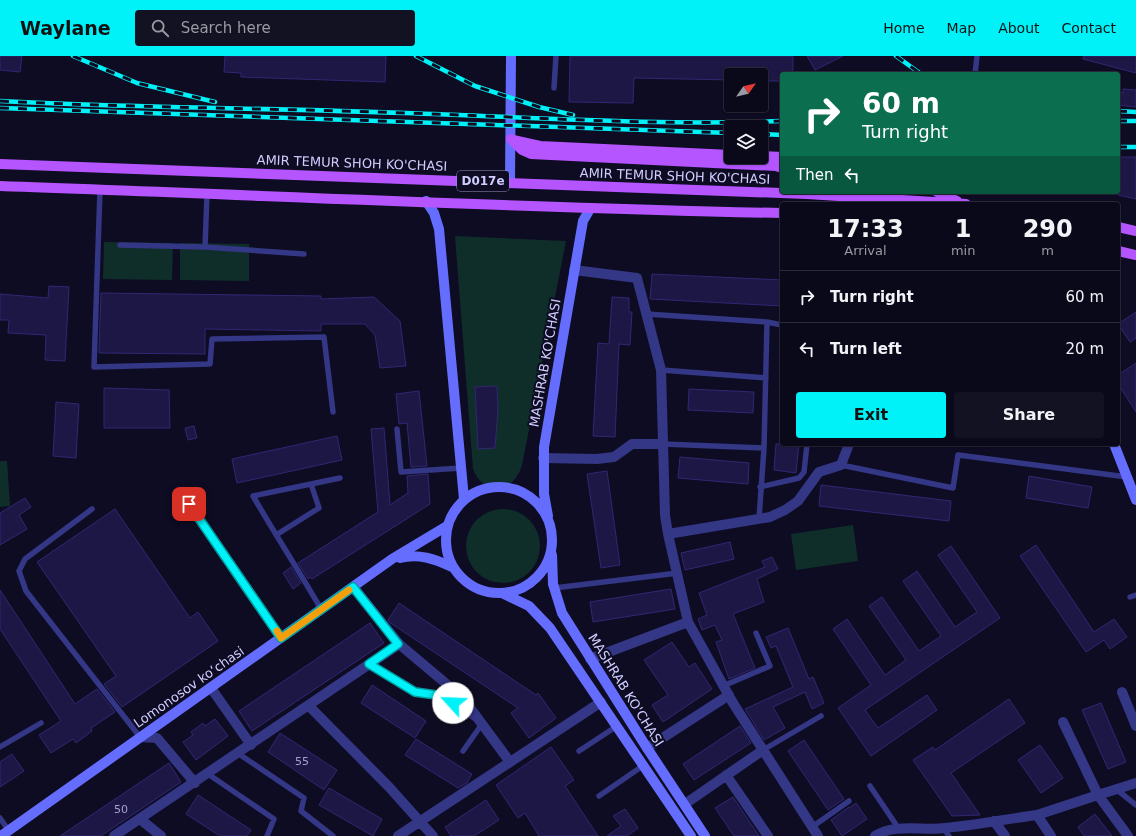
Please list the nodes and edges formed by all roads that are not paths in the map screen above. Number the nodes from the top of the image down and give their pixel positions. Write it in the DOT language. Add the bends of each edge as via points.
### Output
graph roads {
  1 [pos="511,56"];
  2 [pos="556,56"];
  3 [pos="977,56"];
  4 [pos="975,72"];
  5 [pos="554,88"];
  6 [pos="511,139"];
  7 [pos="724,155"];
  8 [pos="768,156"];
  9 [pos="780,157"];
  10 [pos="0,164"];
  11 [pos="780,167"];
  12 [pos="510,182"];
  13 [pos="0,186"];
  14 [pos="100,190"];
  15 [pos="780,192"];
  16 [pos="206,194"];
  17 [pos="820,194"];
  18 [pos="941,194"];
  19 [pos="426,202"];
  20 [pos="934,202"];
  21 [pos="958,202"];
  22 [pos="590,209"];
  23 [pos="780,213"];
  24 [pos="1120,227"];
  25 [pos="1136,230"];
  26 [pos="120,245"];
  27 [pos="205,247"];
  28 [pos="1120,251"];
  29 [pos="304,254"];
  30 [pos="1136,255"];
  31 [pos="574,270"];
  32 [pos="646,314"];
  33 [pos="767,322"];
  34 [pos="780,325"];
  35 [pos="661,370"];
  36 [pos="766,378"];
  37 [pos="333,412"];
  38 [pos="397,429"];
  39 [pos="663,444"];
  40 [pos="807,446"];
  41 [pos="848,446"];
  42 [pos="1115,446"];
  43 [pos="764,448"];
  44 [pos="543,458"];
  45 [pos="842,465"];
  46 [pos="461,468"];
  47 [pos="1127,477"];
  48 [pos="340,478"];
  49 [pos="311,484"];
  50 [pos="760,486"];
  51 [pos="464,499"];
  52 [pos="1136,500"];
  53 [pos="189,504"];
  54 [pos="92,509"];
  55 [pos="759,518"];
  56 [pos="550,524"];
  57 [pos="447,526"];
  58 [pos="668,534"];
  59 [pos="276,535"];
  60 [pos="551,549"];
  61 [pos="392,559"];
  62 [pos="452,566"];
  63 [pos="678,573"];
  64 [pos="353,587"];
  65 [pos="554,588"];
  66 [pos="504,594"];
  67 [pos="1136,595"];
  68 [pos="1130,597"];
  69 [pos="321,609"];
  70 [pos="688,622"];
  71 [pos="756,632"];
  72 [pos="281,638"];
  73 [pos="398,644"];
  74 [pos="590,659"];
  75 [pos="369,664"];
  76 [pos="723,686"];
  77 [pos="211,688"];
  78 [pos="1122,692"];
  79 [pos="728,695"];
  80 [pos="601,702"];
  81 [pos="309,706"];
  82 [pos="821,716"];
  83 [pos="1063,722"];
  84 [pos="41,723"];
  85 [pos="483,725"];
  86 [pos="617,726"];
  87 [pos="1136,726"];
  88 [pos="140,737"];
  89 [pos="251,745"];
  90 [pos="0,747"];
  91 [pos="647,748"];
  92 [pos="763,750"];
  93 [pos="463,751"];
  94 [pos="578,751"];
  95 [pos="239,754"];
  96 [pos="510,762"];
  97 [pos="644,765"];
  98 [pos="208,774"];
  99 [pos="726,775"];
  100 [pos="195,783"];
  101 [pos="1136,783"];
  102 [pos="870,786"];
  103 [pos="1116,789"];
  104 [pos="1098,795"];
  105 [pos="599,796"];
  106 [pos="850,801"];
  107 [pos="684,804"];
  108 [pos="1136,805"];
  109 [pos="1037,815"];
  110 [pos="0,818"];
  111 [pos="140,819"];
  112 [pos="994,821"];
  113 [pos="419,822"];
  114 [pos="812,827"];
  115 [pos="899,829"];
  116 [pos="946,832"];
  117 [pos="7,834"];
  118 [pos="879,835"];
  119 [pos="114,836"];
  120 [pos="161,836"];
  121 [pos="267,836"];
  122 [pos="333,836"];
  123 [pos="398,836"];
  124 [pos="433,836"];
  125 [pos="691,836"];
  126 [pos="705,836"];
  127 [pos="768,836"];
  128 [pos="818,836"];
  129 [pos="1005,836"];
  130 [pos="1051,836"];
  131 [pos="1128,836"];
  1 -- 6 [label="main road"];
  2 -- 5 [label="lane"];
  3 -- 4 [label="lane"];
  6 -- 7 [label="main road" via="540,146"];
  6 -- 11 [label="main road" via="522,150 531,154"];
  6 -- 12 [label="main road"];
  8 -- 9 [label="main road"];
  10 -- 12 [label="main road, AMIR TEMUR SHOH KO'CHASI / D017e"];
  12 -- 15 [label="main road, AMIR TEMUR SHOH KO'CHASI / D017e"];
  13 -- 14 [label="main road, D017e"];
  14 -- 16 [label="main road, D017e"];
  14 -- 37 [label="lane" via="94,367 210,364 212,339 324,337"];
  16 -- 19 [label="main road, D017e"];
  16 -- 27 [label="lane"];
  17 -- 20 [label="main road, AMIR TEMUR SHOH KO'CHASI / D017e"];
  18 -- 21 [label="main road"];
  19 -- 22 [label="main road, D017e"];
  19 -- 46 [label="main road" via="434,213 439,229"];
  22 -- 23 [label="main road, D017e"];
  22 -- 31 [label="main road, MASHRAB KO'CHASI" via="583,221"];
  24 -- 25 [label="main road"];
  26 -- 27 [label="lane"];
  27 -- 29 [label="lane"];
  28 -- 30 [label="main road"];
  31 -- 32 [label="street" via="637,278"];
  31 -- 44 [label="main road, MASHRAB KO'CHASI"];
  32 -- 33 [label="lane"];
  32 -- 35 [label="street"];
  33 -- 34 [label="lane"];
  33 -- 36 [label="lane"];
  35 -- 36 [label="lane"];
  35 -- 39 [label="street"];
  36 -- 43 [label="lane"];
  38 -- 46 [label="lane" via="401,472"];
  39 -- 43 [label="lane"];
  39 -- 44 [label="street" via="632,444 614,457 597,459"];
  39 -- 58 [label="street"];
  40 -- 50 [label="lane" via="804,472 799,478"];
  41 -- 45 [label="street"];
  42 -- 47 [label="main road"];
  43 -- 50 [label="lane"];
  44 -- 56 [label="main road, MASHRAB KO'CHASI" via="544,494"];
  45 -- 47 [label="lane" via="952,488 958,455"];
  45 -- 55 [label="street" via="819,472 798,501 786,510"];
  46 -- 51 [label="main road"];
  47 -- 52 [label="main road"];
  48 -- 49 [label="lane"];
  49 -- 59 [label="lane" via="319,508"];
  49 -- 59 [label="lane" via="253,496"];
  50 -- 55 [label="lane"];
  51 -- 56 [label="main road, MASHRAB KO'CHASI" via="479,490 496,487 513,489 529,496 542,508"];
  51 -- 57 [label="main road, MASHRAB KO'CHASI" via="453,512"];
  53 -- 72 [label="lane"];
  54 -- 88 [label="lane" via="25,559 19,572 26,591"];
  55 -- 58 [label="street"];
  56 -- 60 [label="main road, MASHRAB KO'CHASI"];
  57 -- 61 [label="main road, Lomonosov koʻchasi"];
  57 -- 62 [label="main road, MASHRAB KO'CHASI" via="446,547"];
  58 -- 63 [label="street"];
  59 -- 69 [label="lane"];
  60 -- 65 [label="main road, MASHRAB KO'CHASI"];
  60 -- 66 [label="main road, MASHRAB KO'CHASI" via="546,566 535,579 521,589"];
  61 -- 62 [label="main road" via="410,555 436,559"];
  61 -- 64 [label="main road, Lomonosov koʻchasi"];
  62 -- 66 [label="main road, MASHRAB KO'CHASI" via="461,579 474,588 488,593"];
  63 -- 65 [label="lane"];
  63 -- 70 [label="street"];
  64 -- 69 [label="main road, Lomonosov koʻchasi"];
  64 -- 73 [label="street"];
  65 -- 74 [label="main road, MASHRAB KO'CHASI" via="562,613"];
  66 -- 80 [label="main road, MASHRAB KO'CHASI" via="529,606 550,628"];
  67 -- 68 [label="lane"];
  69 -- 72 [label="main road, Lomonosov koʻchasi"];
  70 -- 74 [label="street"];
  70 -- 76 [label="street"];
  71 -- 76 [label="lane" via="770,666"];
  72 -- 77 [label="main road, Lomonosov koʻchasi"];
  73 -- 75 [label="street"];
  73 -- 85 [label="street" via="462,696"];
  74 -- 91 [label="main road, MASHRAB KO'CHASI"];
  75 -- 81 [label="street"];
  75 -- 85 [label="lane" via="415,692 443,696"];
  76 -- 79 [label="street"];
  77 -- 88 [label="main road, Lomonosov koʻchasi"];
  77 -- 89 [label="street"];
  78 -- 87 [label="street"];
  79 -- 91 [label="street"];
  79 -- 92 [label="street"];
  80 -- 86 [label="main road, MASHRAB KO'CHASI"];
  80 -- 96 [label="street"];
  81 -- 89 [label="street"];
  81 -- 113 [label="street"];
  82 -- 92 [label="lane"];
  83 -- 104 [label="street"];
  84 -- 90 [label="lane"];
  85 -- 93 [label="lane"];
  85 -- 96 [label="street"];
  86 -- 94 [label="lane"];
  86 -- 97 [label="main road, MASHRAB KO'CHASI"];
  88 -- 100 [label="street" via="157,738"];
  88 -- 117 [label="main road, Lomonosov koʻchasi"];
  89 -- 95 [label="street"];
  91 -- 107 [label="main road, MASHRAB KO'CHASI"];
  92 -- 99 [label="street"];
  92 -- 114 [label="street"];
  95 -- 98 [label="street"];
  95 -- 122 [label="lane" via="304,798 300,811"];
  96 -- 113 [label="street"];
  97 -- 105 [label="lane"];
  97 -- 125 [label="main road, MASHRAB KO'CHASI"];
  98 -- 100 [label="street"];
  98 -- 121 [label="lane" via="274,818"];
  99 -- 107 [label="street"];
  99 -- 127 [label="street"];
  100 -- 111 [label="street"];
  101 -- 103 [label="street"];
  102 -- 115 [label="lane"];
  103 -- 104 [label="street"];
  103 -- 108 [label="lane"];
  104 -- 109 [label="street"];
  104 -- 131 [label="street"];
  106 -- 114 [label="lane"];
  107 -- 126 [label="main road, MASHRAB KO'CHASI"];
  109 -- 112 [label="street"];
  109 -- 130 [label="street"];
  110 -- 117 [label="lane"];
  111 -- 119 [label="street"];
  111 -- 120 [label="street"];
  112 -- 116 [label="street"];
  112 -- 129 [label="street"];
  113 -- 123 [label="street"];
  113 -- 124 [label="street"];
  114 -- 128 [label="street"];
  115 -- 116 [label="street"];
  115 -- 118 [label="street"];
}
